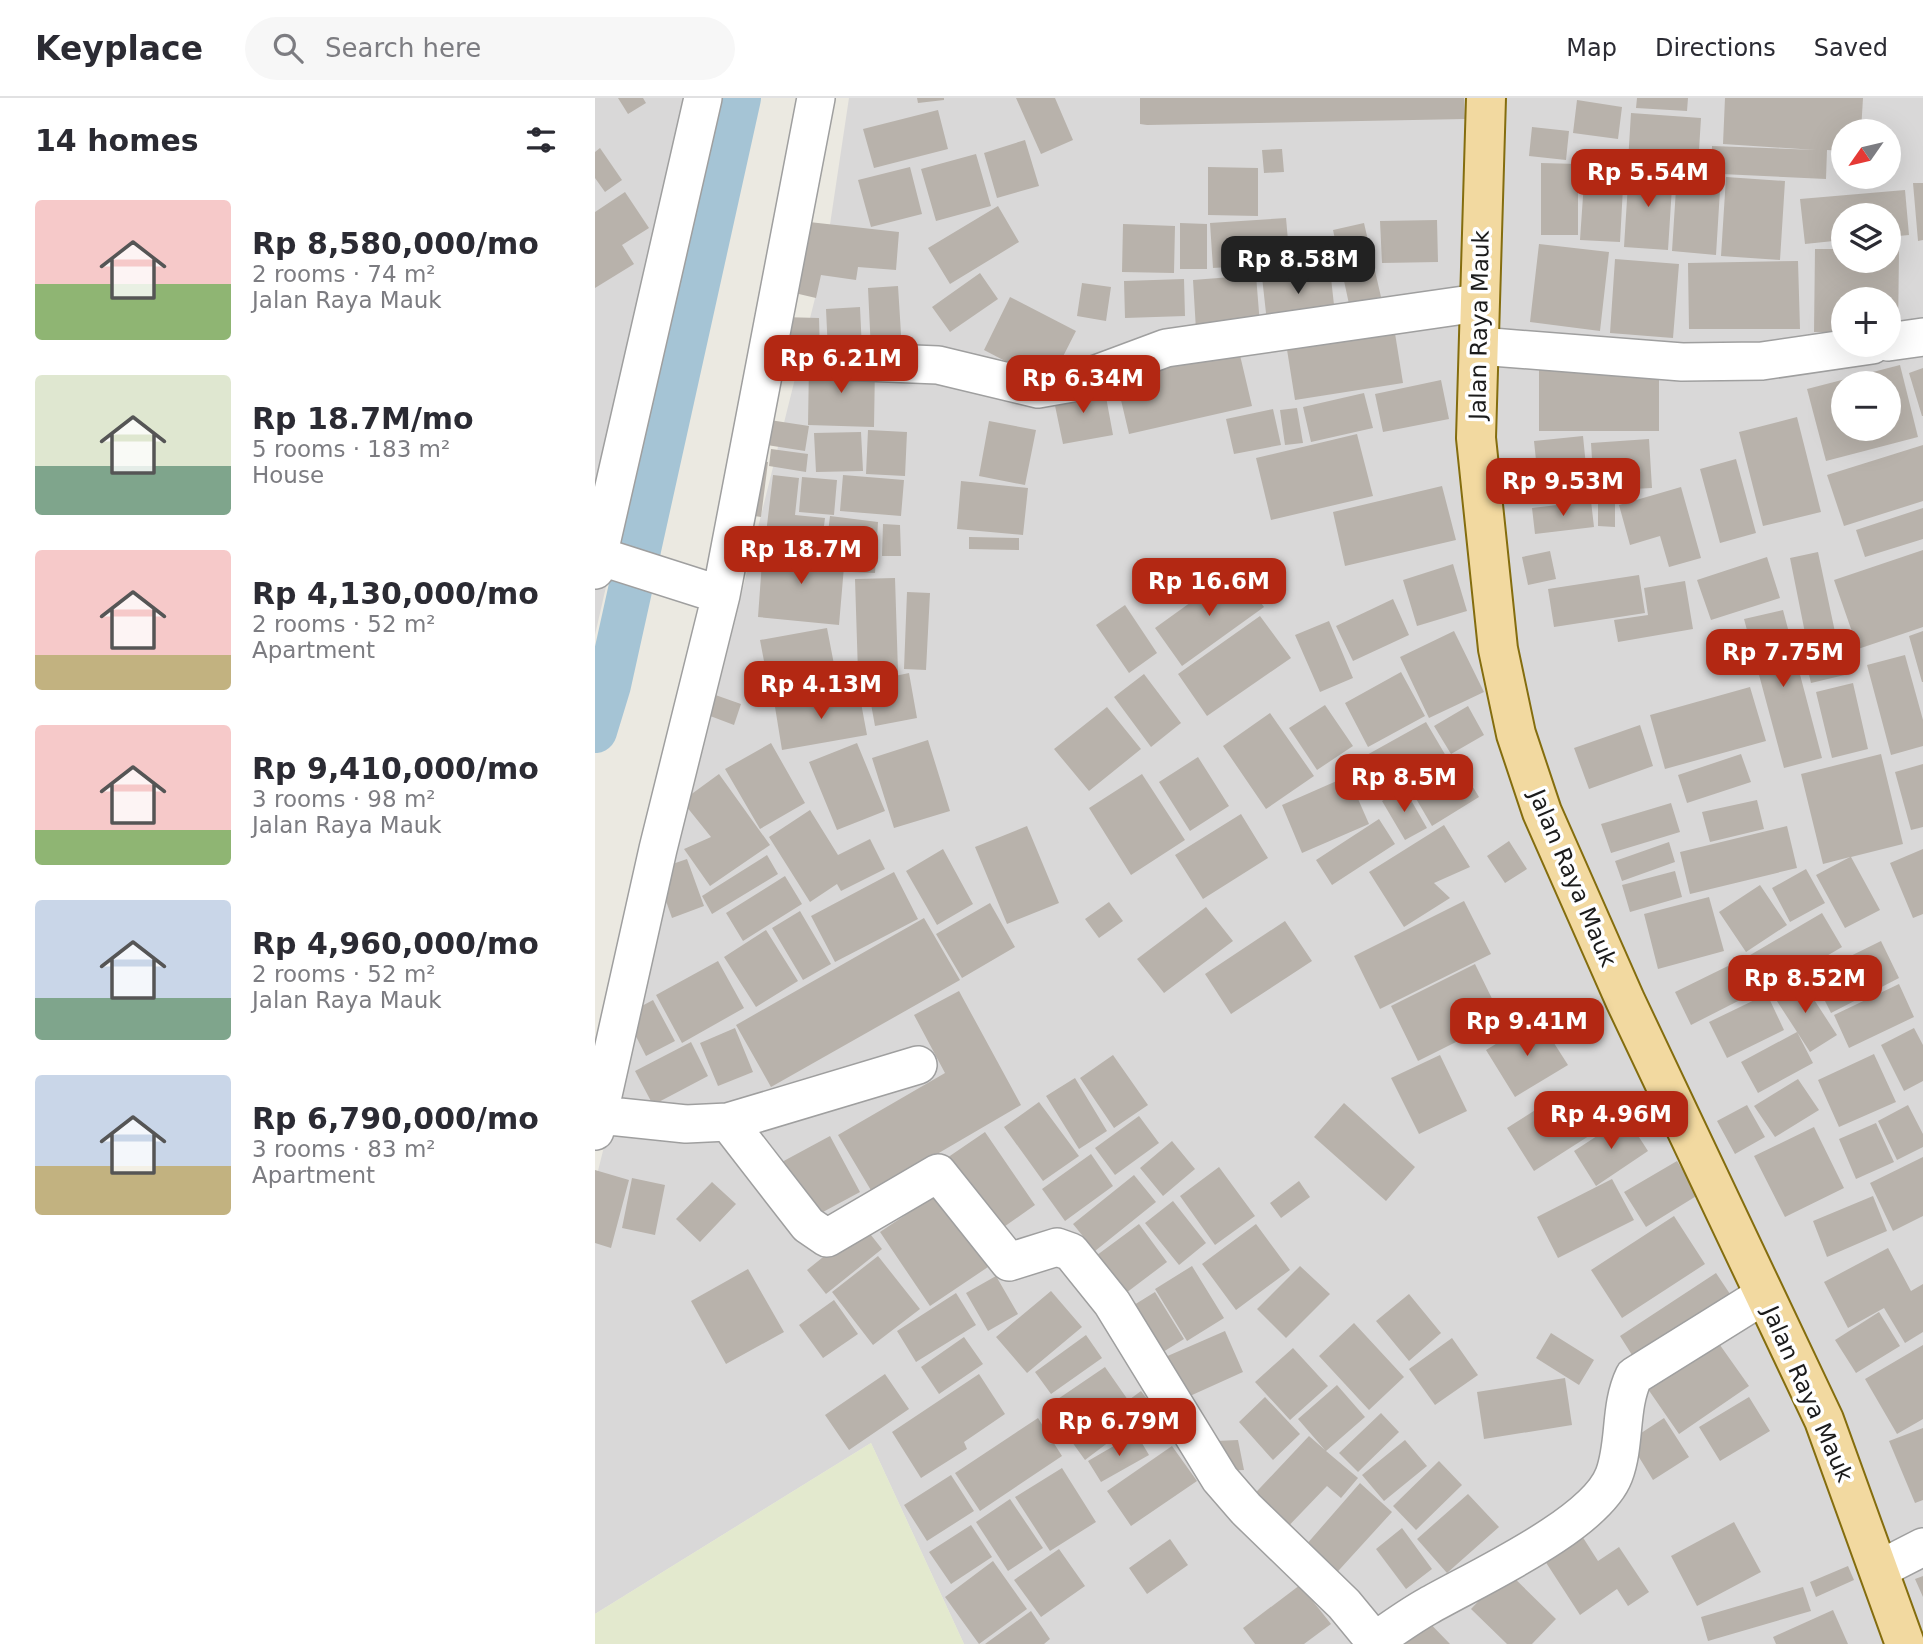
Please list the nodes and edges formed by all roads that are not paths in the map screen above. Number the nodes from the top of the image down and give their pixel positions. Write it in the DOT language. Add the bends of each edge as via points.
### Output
graph roads {
  1 [pos="703,98"];
  2 [pos="816,98"];
  3 [pos="1486,98"];
  4 [pos="1478,303"];
  5 [pos="1923,337"];
  6 [pos="1901,340"];
  7 [pos="1479,346"];
  8 [pos="1831,351"];
  9 [pos="767,358"];
  10 [pos="600,518"];
  11 [pos="607,564"];
  12 [pos="714,593"];
  13 [pos="918,1065"];
  14 [pos="728,1122"];
  15 [pos="598,1123"];
  16 [pos="1764,1295"];
  17 [pos="1923,1546"];
  18 [pos="1880,1569"];
  19 [pos="1376,1643"];
  20 [pos="1905,1644"];
  1 -- 10 [label="street"];
  2 -- 9 [label="street"];
  3 -- 4 [label="main road, Jalan Raya Mauk"];
  4 -- 7 [label="main road, Jalan Raya Mauk"];
  4 -- 9 [label="street" via="1166,348 1072,383 1038,389 938,365"];
  5 -- 6 [label="street"];
  7 -- 8 [label="street" via="1682,362 1762,362"];
  7 -- 16 [label="main road, Jalan Raya Mauk" via="1476,438 1487,560 1497,649 1516,733 1542,812"];
  9 -- 12 [label="street"];
  10 -- 11 [label="street"];
  11 -- 12 [label="street"];
  12 -- 15 [label="street"];
  13 -- 14 [label="street"];
  14 -- 15 [label="street"];
  14 -- 19 [label="street" via="808,1225 828,1238 939,1173 1009,1262 1057,1247 1071,1252 1112,1303 1220,1479 1344,1604"];
  16 -- 18 [label="main road, Jalan Raya Mauk" via="1824,1420"];
  16 -- 19 [label="street" via="1635,1376 1626,1392 1614,1475 1599,1497 1557,1534 1424,1608"];
  17 -- 18 [label="street"];
  18 -- 20 [label="main road, Jalan Raya Mauk"];
}
